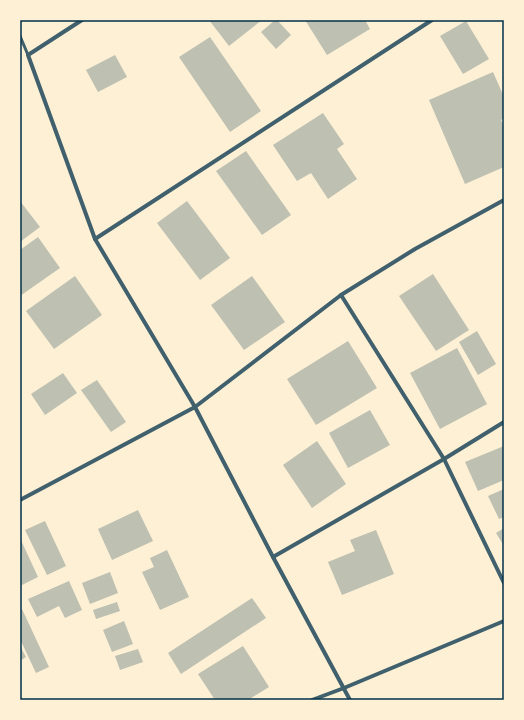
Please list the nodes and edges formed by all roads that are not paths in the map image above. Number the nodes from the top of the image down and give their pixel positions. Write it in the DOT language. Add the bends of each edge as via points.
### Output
graph roads {
  1 [pos="82,20"];
  2 [pos="432,20"];
  3 [pos="20,36"];
  4 [pos="28,55"];
  5 [pos="504,200"];
  6 [pos="95,239"];
  7 [pos="341,295"];
  8 [pos="195,408"];
  9 [pos="504,422"];
  10 [pos="444,459"];
  11 [pos="20,500"];
  12 [pos="272,557"];
  13 [pos="504,583"];
  14 [pos="504,620"];
  15 [pos="344,688"];
  16 [pos="312,700"];
  17 [pos="350,700"];
  1 -- 4 [label="street"];
  2 -- 6 [label="street"];
  3 -- 4 [label="lane"];
  4 -- 6 [label="street"];
  5 -- 7 [label="street" via="415,249"];
  6 -- 8 [label="street"];
  7 -- 8 [label="street"];
  7 -- 10 [label="street"];
  8 -- 11 [label="street"];
  8 -- 12 [label="street"];
  9 -- 10 [label="street"];
  10 -- 12 [label="street"];
  10 -- 13 [label="street"];
  12 -- 15 [label="street"];
  14 -- 15 [label="street"];
  15 -- 16 [label="street"];
  15 -- 17 [label="street"];
}
